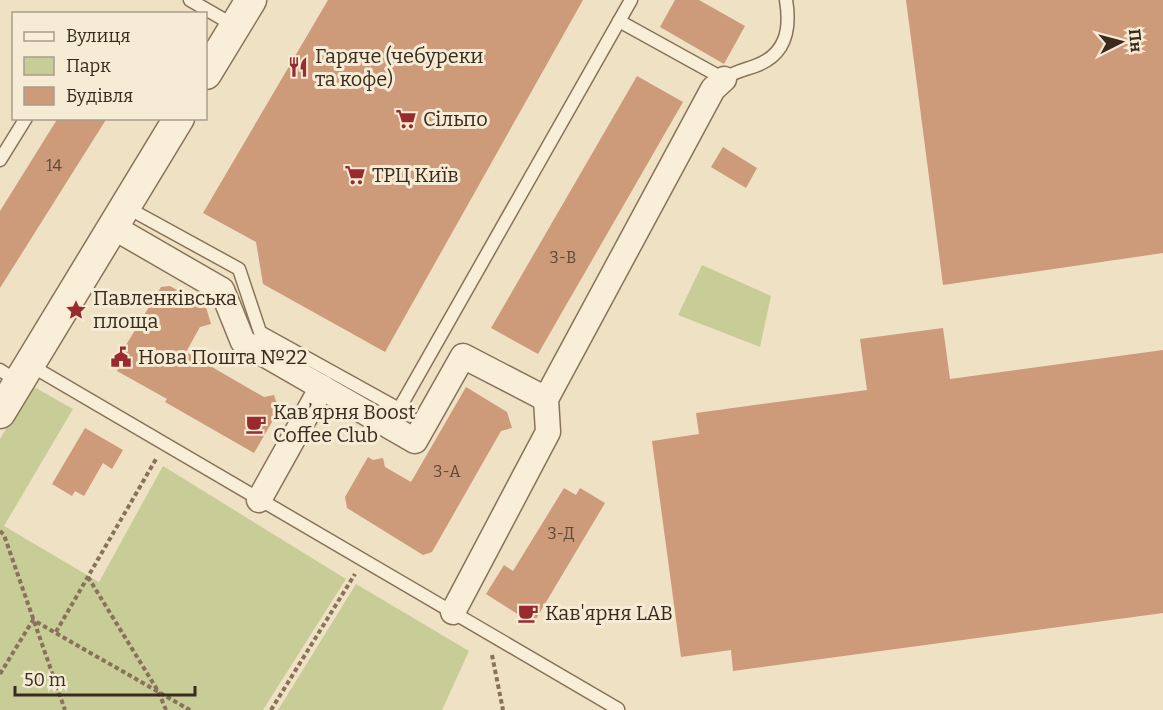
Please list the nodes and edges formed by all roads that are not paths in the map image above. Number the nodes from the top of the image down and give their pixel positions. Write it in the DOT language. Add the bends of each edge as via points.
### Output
graph roads {
  1 [pos="190,0"];
  2 [pos="251,0"];
  3 [pos="631,0"];
  4 [pos="786,0"];
  5 [pos="619,21"];
  6 [pos="235,26"];
  7 [pos="207,73"];
  8 [pos="724,79"];
  9 [pos="25,120"];
  10 [pos="178,120"];
  11 [pos="0,160"];
  12 [pos="119,217"];
  13 [pos="16,372"];
  14 [pos="322,387"];
  15 [pos="546,399"];
  16 [pos="0,413"];
  17 [pos="259,500"];
  18 [pos="453,612"];
  19 [pos="618,709"];
  1 -- 6 [label="lane"];
  2 -- 6 [label="street"];
  3 -- 5 [label="lane"];
  4 -- 8 [label="lane" via="786,36 777,54"];
  5 -- 8 [label="lane"];
  5 -- 12 [label="lane" via="399,409 260,332 238,269"];
  6 -- 7 [label="street"];
  8 -- 15 [label="street" via="713,89"];
  9 -- 11 [label="lane"];
  10 -- 12 [label="street"];
  12 -- 13 [label="street"];
  12 -- 14 [label="street" via="222,290 243,342"];
  13 -- 16 [label="street"];
  13 -- 17 [label="lane" via="165,444"];
  14 -- 15 [label="street" via="415,441 464,356"];
  14 -- 17 [label="street"];
  15 -- 18 [label="street" via="548,432"];
  17 -- 18 [label="lane"];
  18 -- 19 [label="lane"];
}
